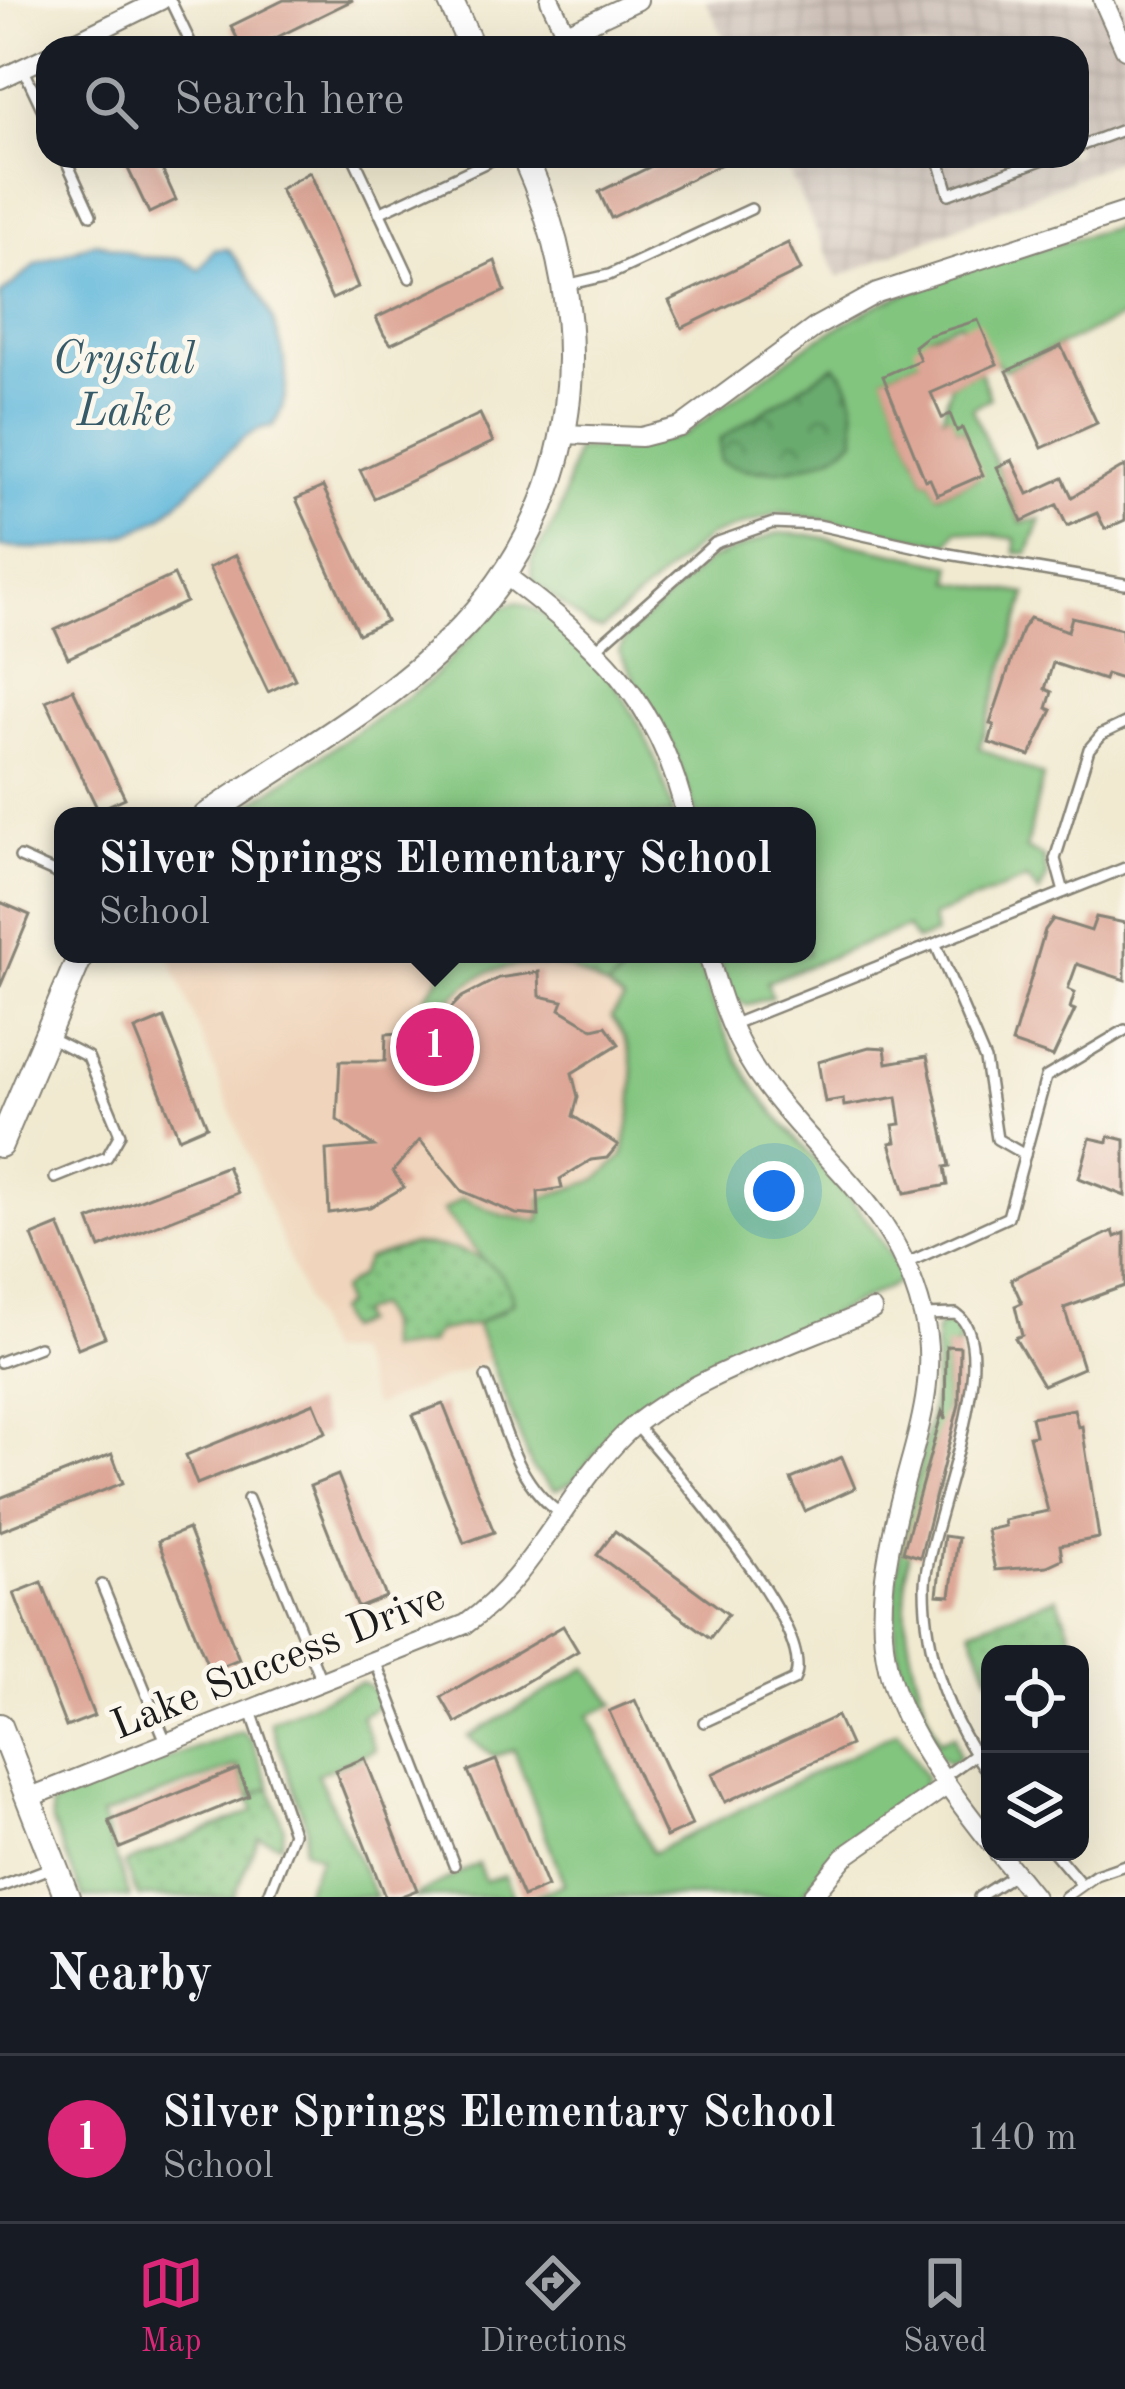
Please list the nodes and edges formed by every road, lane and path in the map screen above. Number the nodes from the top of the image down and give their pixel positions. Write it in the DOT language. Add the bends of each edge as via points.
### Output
graph roads {
  1 [pos="161,0"];
  2 [pos="170,0"];
  3 [pos="450,0"];
  4 [pos="550,0"];
  5 [pos="638,0"];
  6 [pos="1103,0"];
  7 [pos="566,34"];
  8 [pos="88,36"];
  9 [pos="187,36"];
  10 [pos="466,36"];
  11 [pos="562,36"];
  12 [pos="1125,49"];
  13 [pos="36,62"];
  14 [pos="23,68"];
  15 [pos="0,79"];
  16 [pos="36,96"];
  17 [pos="1125,129"];
  18 [pos="1089,142"];
  19 [pos="70,168"];
  20 [pos="359,168"];
  21 [pos="475,168"];
  22 [pos="529,168"];
  23 [pos="941,168"];
  24 [pos="1019,168"];
  25 [pos="751,209"];
  26 [pos="1125,212"];
  27 [pos="380,213"];
  28 [pos="92,215"];
  29 [pos="410,278"];
  30 [pos="566,285"];
  31 [pos="563,434"];
  32 [pos="504,574"];
  33 [pos="1125,584"];
  34 [pos="598,647"];
  35 [pos="1125,723"];
  36 [pos="219,807"];
  37 [pos="683,807"];
  38 [pos="20,857"];
  39 [pos="1125,868"];
  40 [pos="54,872"];
  41 [pos="1064,892"];
  42 [pos="936,945"];
  43 [pos="77,963"];
  44 [pos="711,963"];
  45 [pos="730,1025"];
  46 [pos="1125,1030"];
  47 [pos="45,1035"];
  48 [pos="6,1111"];
  49 [pos="0,1145"];
  50 [pos="1025,1155"];
  51 [pos="55,1178"];
  52 [pos="908,1263"];
  53 [pos="872,1310"];
  54 [pos="923,1315"];
  55 [pos="39,1347"];
  56 [pos="0,1362"];
  57 [pos="486,1377"];
  58 [pos="635,1424"];
  59 [pos="248,1499"];
  60 [pos="563,1515"];
  61 [pos="102,1585"];
  62 [pos="376,1663"];
  63 [pos="322,1684"];
  64 [pos="250,1711"];
  65 [pos="704,1721"];
  66 [pos="0,1726"];
  67 [pos="167,1744"];
  68 [pos="974,1755"];
  69 [pos="981,1764"];
  70 [pos="944,1783"];
  71 [pos="28,1798"];
  72 [pos="981,1826"];
  73 [pos="1005,1861"];
  74 [pos="1062,1861"];
  75 [pos="454,1865"];
  76 [pos="1125,1865"];
  77 [pos="55,1866"];
  78 [pos="1015,1874"];
  79 [pos="1081,1884"];
  80 [pos="0,1892"];
  81 [pos="67,1897"];
  82 [pos="268,1897"];
  83 [pos="812,1897"];
  84 [pos="979,1897"];
  85 [pos="1034,1897"];
  86 [pos="1065,1897"];
  1 -- 8 [label="street"];
  2 -- 9 [label="lane"];
  3 -- 10 [label="street"];
  4 -- 7 [label="street"];
  5 -- 7 [label="street"];
  6 -- 12 [label="street"];
  7 -- 11 [label="street"];
  13 -- 14 [label="street"];
  14 -- 15 [label="street"];
  14 -- 16 [label="lane"];
  17 -- 18 [label="lane"];
  19 -- 28 [label="lane"];
  20 -- 27 [label="lane"];
  21 -- 27 [label="lane"];
  22 -- 30 [label="street"];
  23 -- 24 [label="lane" via="949,194"];
  25 -- 30 [label="lane" via="609,275"];
  26 -- 31 [label="street" via="878,293 817,326 680,427 641,437"];
  27 -- 29 [label="lane"];
  30 -- 31 [label="street" via="572,359"];
  31 -- 32 [label="street" via="539,508"];
  32 -- 34 [label="street"];
  32 -- 36 [label="street" via="426,661"];
  33 -- 34 [label="lane" via="818,525 773,524 716,543"];
  34 -- 37 [label="street" via="651,723"];
  35 -- 41 [label="lane" via="1089,749 1055,859"];
  38 -- 40 [label="lane"];
  39 -- 41 [label="lane"];
  41 -- 42 [label="lane"];
  42 -- 45 [label="lane"];
  42 -- 50 [label="lane" via="985,1060 997,1139"];
  43 -- 47 [label="street"];
  44 -- 45 [label="street"];
  45 -- 52 [label="street" via="764,1084 881,1214"];
  46 -- 50 [label="lane" via="1046,1077"];
  47 -- 48 [label="street"];
  47 -- 51 [label="lane" via="88,1057 120,1134 107,1156"];
  48 -- 49 [label="street"];
  50 -- 52 [label="lane" via="1008,1217"];
  52 -- 54 [label="street"];
  53 -- 58 [label="street, Lake Success Drive" via="680,1395"];
  54 -- 68 [label="lane" via="961,1316 970,1341 965,1435 924,1581 934,1663"];
  54 -- 70 [label="street" via="926,1396 886,1551 881,1615 900,1708"];
  55 -- 56 [label="lane"];
  57 -- 60 [label="lane" via="523,1474"];
  58 -- 60 [label="street, Lake Success Drive"];
  58 -- 65 [label="lane" via="768,1591 799,1672"];
  59 -- 63 [label="lane"];
  60 -- 62 [label="street, Lake Success Drive" via="494,1604"];
  61 -- 67 [label="lane"];
  62 -- 63 [label="street, Lake Success Drive"];
  62 -- 75 [label="lane"];
  63 -- 64 [label="street, Lake Success Drive"];
  64 -- 67 [label="street, Lake Success Drive"];
  64 -- 82 [label="lane" via="293,1833"];
  66 -- 71 [label="street"];
  67 -- 71 [label="street, Lake Success Drive"];
  68 -- 69 [label="lane"];
  68 -- 70 [label="lane"];
  70 -- 72 [label="street"];
  70 -- 83 [label="street" via="844,1857"];
  71 -- 77 [label="street"];
  73 -- 78 [label="street"];
  74 -- 79 [label="lane"];
  76 -- 79 [label="lane"];
  77 -- 80 [label="lane"];
  77 -- 81 [label="street"];
  78 -- 84 [label="lane"];
  78 -- 85 [label="street"];
  79 -- 86 [label="lane"];
}
